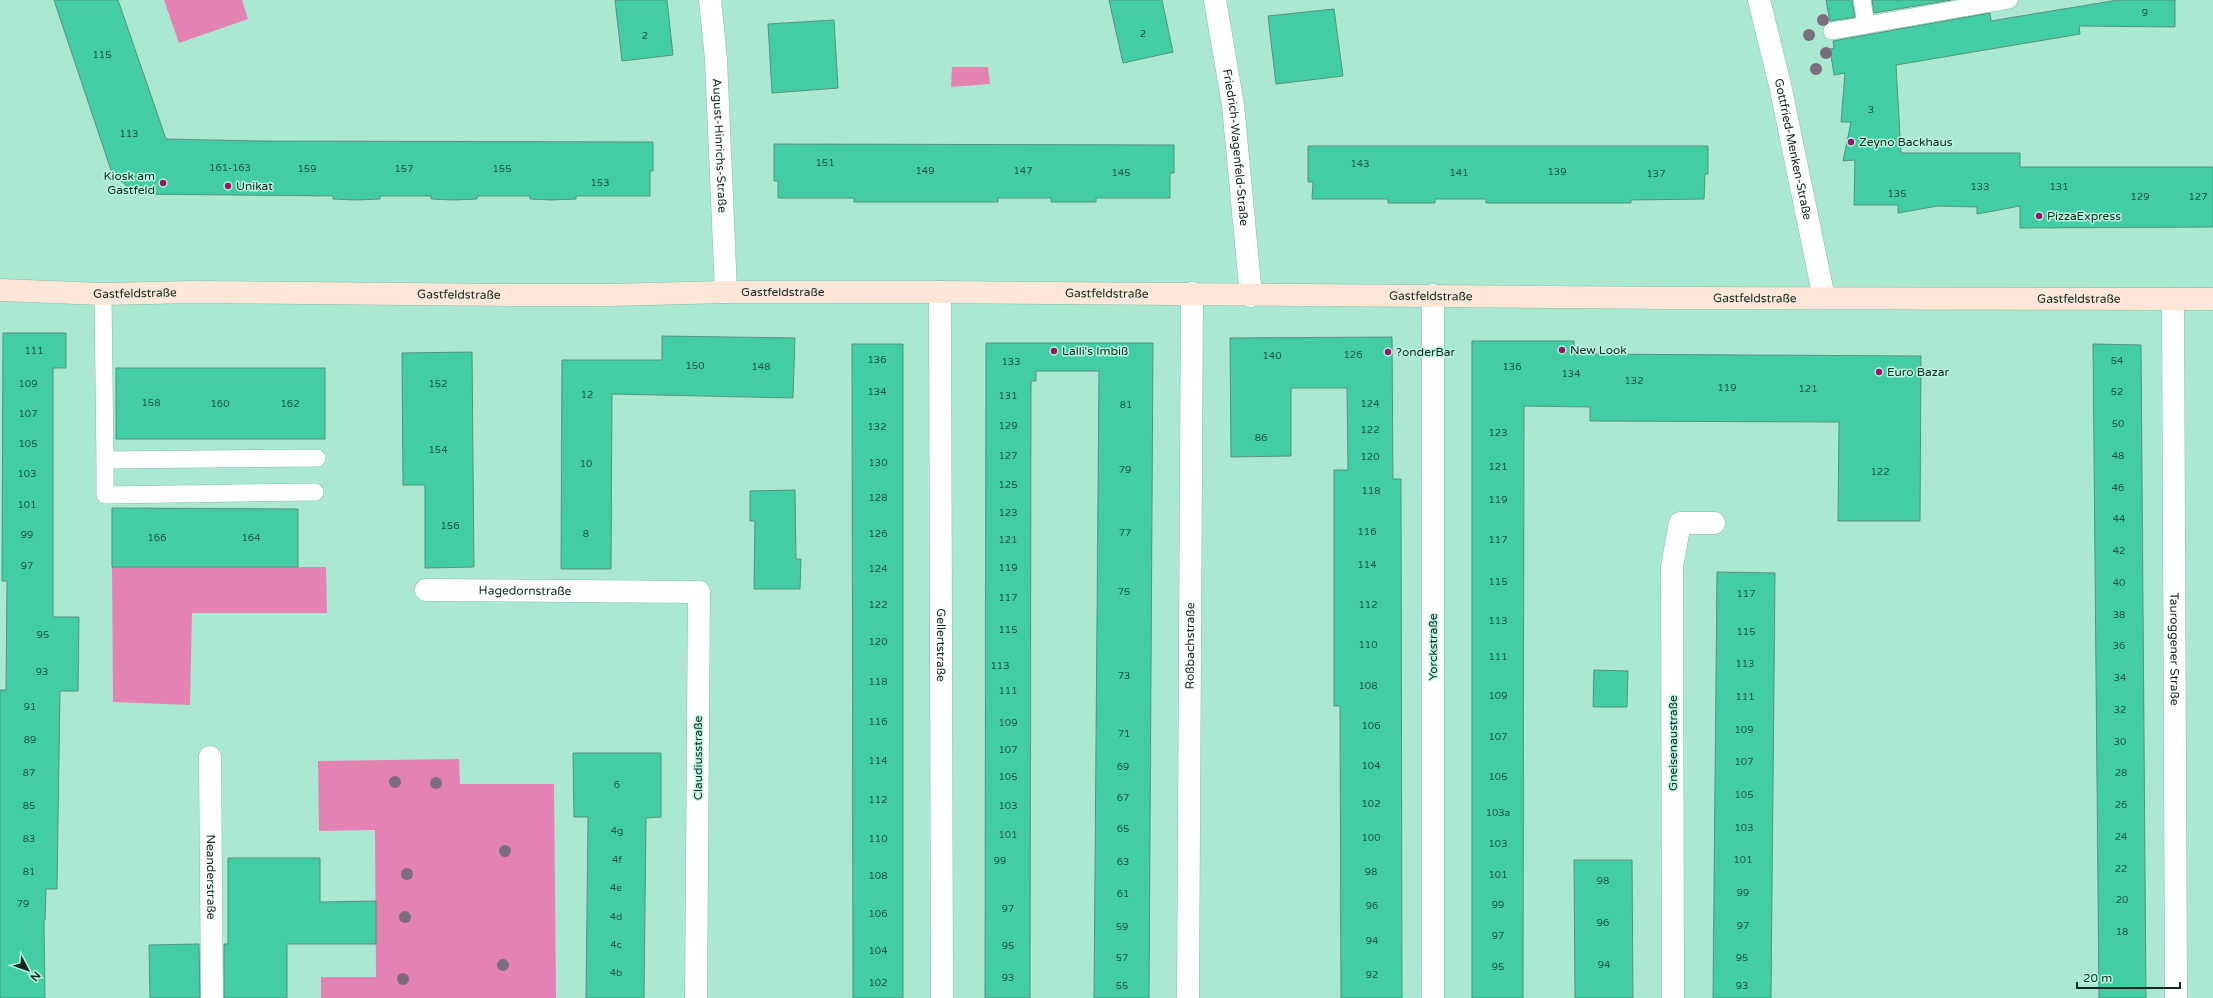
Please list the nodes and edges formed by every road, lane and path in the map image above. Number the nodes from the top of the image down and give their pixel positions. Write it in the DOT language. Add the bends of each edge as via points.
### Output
graph roads {
  1 [pos="710,0"];
  2 [pos="1215,0"];
  3 [pos="1759,0"];
  4 [pos="1862,0"];
  5 [pos="2009,0"];
  6 [pos="1866,25"];
  7 [pos="1832,31"];
  8 [pos="0,290"];
  9 [pos="726,292"];
  10 [pos="940,292"];
  11 [pos="1192,293"];
  12 [pos="103,294"];
  13 [pos="1433,295"];
  14 [pos="1251,296"];
  15 [pos="1824,298"];
  16 [pos="2173,299"];
  17 [pos="2213,299"];
  18 [pos="318,458"];
  19 [pos="105,460"];
  20 [pos="315,492"];
  21 [pos="1714,523"];
  22 [pos="426,590"];
  23 [pos="625,591"];
  24 [pos="210,757"];
  25 [pos="212,998"];
  26 [pos="696,998"];
  27 [pos="942,998"];
  28 [pos="1188,998"];
  29 [pos="1433,998"];
  30 [pos="1673,998"];
  31 [pos="2176,998"];
  1 -- 9 [label="street, August-Hinrichs-Straße" via="716,58"];
  2 -- 14 [label="street, Friedrich-Wagenfeld-Straße" via="1233,105"];
  3 -- 15 [label="street, Gottfried-Menken-Straße" via="1780,85"];
  4 -- 6 [label="lane"];
  5 -- 6 [label="lane"];
  6 -- 7 [label="lane"];
  8 -- 12 [label="street, Gastfeldstraße"];
  9 -- 10 [label="street, Gastfeldstraße"];
  9 -- 12 [label="street, Gastfeldstraße" via="609,295 202,292"];
  10 -- 11 [label="street, Gastfeldstraße"];
  10 -- 27 [label="street, Gellertstraße"];
  11 -- 14 [label="street, Gastfeldstraße"];
  11 -- 28 [label="street, Roßbachstraße"];
  12 -- 19 [label="lane"];
  13 -- 14 [label="street, Gastfeldstraße"];
  13 -- 15 [label="street, Gastfeldstraße"];
  13 -- 29 [label="street, Yorckstraße"];
  15 -- 16 [label="street, Gastfeldstraße"];
  16 -- 17 [label="street, Gastfeldstraße"];
  16 -- 31 [label="street, Tauroggener Straße"];
  18 -- 19 [label="lane"];
  19 -- 20 [label="lane" via="105,495"];
  21 -- 30 [label="street, Gneisenaustraße" via="1680,523 1672,566"];
  22 -- 23 [label="street, Hagedornstraße"];
  23 -- 26 [label="street, Claudiusstraße" via="699,592"];
  24 -- 25 [label="street, Neanderstraße"];
}
